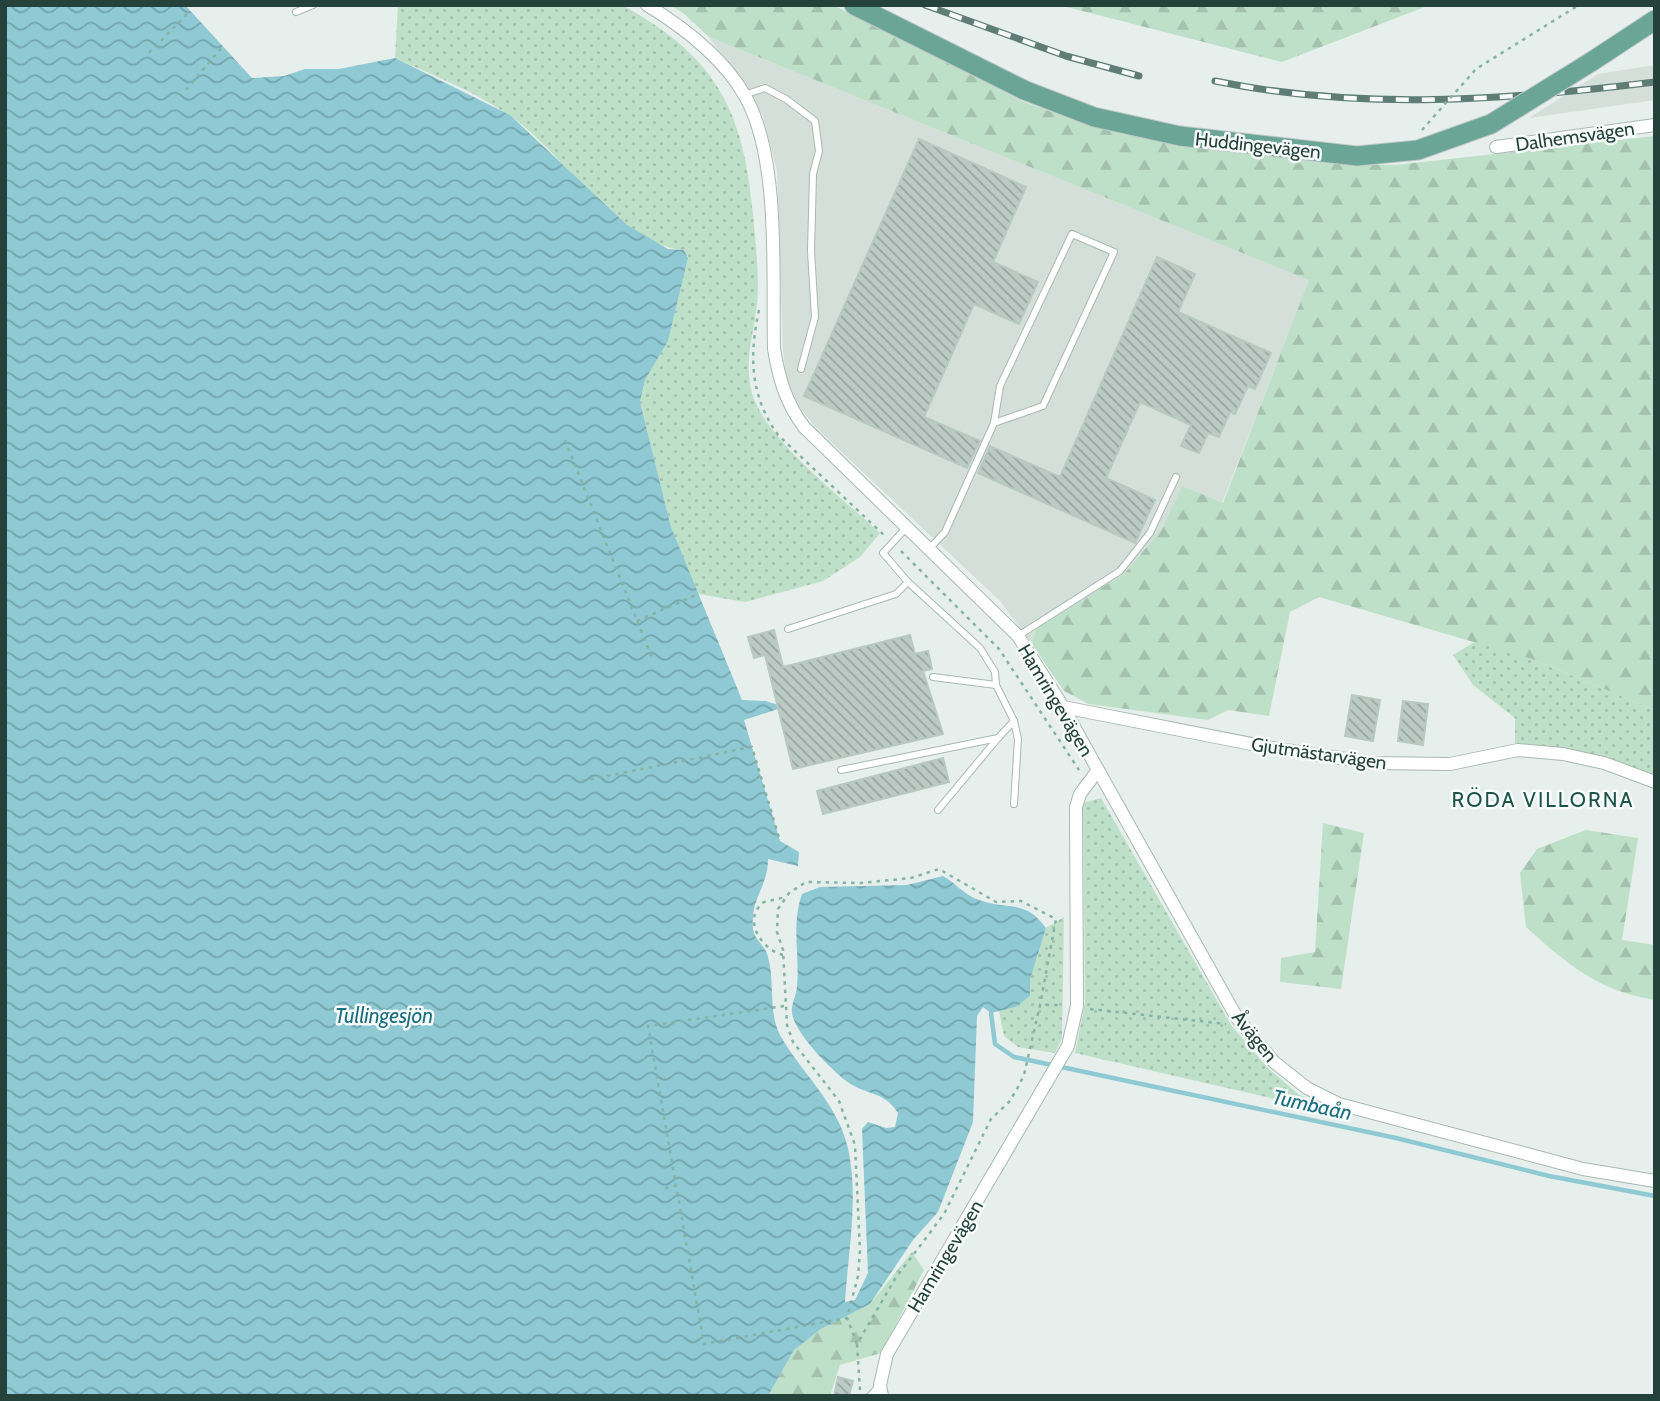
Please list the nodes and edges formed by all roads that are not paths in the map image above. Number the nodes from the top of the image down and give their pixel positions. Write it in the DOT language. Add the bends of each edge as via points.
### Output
graph roads {
  1 [pos="313,5"];
  2 [pos="647,5"];
  3 [pos="854,5"];
  4 [pos="296,12"];
  5 [pos="1655,20"];
  6 [pos="744,95"];
  7 [pos="1655,125"];
  8 [pos="1496,147"];
  9 [pos="801,369"];
  10 [pos="994,423"];
  11 [pos="1176,477"];
  12 [pos="907,527"];
  13 [pos="929,549"];
  14 [pos="908,582"];
  15 [pos="788,629"];
  16 [pos="1018,636"];
  17 [pos="933,677"];
  18 [pos="996,685"];
  19 [pos="1063,707"];
  20 [pos="1014,721"];
  21 [pos="998,738"];
  22 [pos="841,770"];
  23 [pos="1098,770"];
  24 [pos="1655,782"];
  25 [pos="1013,804"];
  26 [pos="938,810"];
  27 [pos="1655,1181"];
  28 [pos="881,1390"];
  29 [pos="870,1396"];
  1 -- 4 [label="lane"];
  2 -- 6 [label="street, Hamringevägen" via="685,32"];
  3 -- 5 [label="main road, Huddingevägen, bridge" via="1024,90 1094,117 1180,136 1357,156 1418,150 1491,124"];
  6 -- 9 [label="lane" via="765,88 815,121 818,151 811,251 815,317"];
  6 -- 12 [label="street, Hamringevägen" via="758,127 768,173 778,377 791,410 804,427"];
  7 -- 8 [label="street, Dalhemsvägen"];
  10 -- 10 [label="lane" via="1000,386 1072,234 1114,252 1043,406"];
  10 -- 13 [label="lane" via="945,532"];
  11 -- 16 [label="lane" via="1150,533 1120,571"];
  12 -- 13 [label="street, Hamringevägen"];
  12 -- 14 [label="lane" via="883,553"];
  13 -- 16 [label="street, Hamringevägen"];
  14 -- 15 [label="lane" via="896,594"];
  14 -- 18 [label="lane" via="980,648 995,672"];
  16 -- 19 [label="street, Hamringevägen"];
  17 -- 18 [label="lane"];
  18 -- 20 [label="lane"];
  19 -- 23 [label="street, Hamringevägen"];
  19 -- 24 [label="street, Gjutmästarvägen" via="1373,763 1450,764 1518,750 1604,763"];
  20 -- 21 [label="lane"];
  20 -- 25 [label="lane" via="1018,739"];
  21 -- 22 [label="lane"];
  21 -- 26 [label="lane"];
  23 -- 27 [label="street, Åvägen" via="1246,1028 1274,1062 1307,1088 1339,1104 1583,1168"];
  23 -- 28 [label="street, Hamringevägen" via="1076,807 1077,1006 1068,1046 887,1354"];
  28 -- 29 [label="lane"];
}
